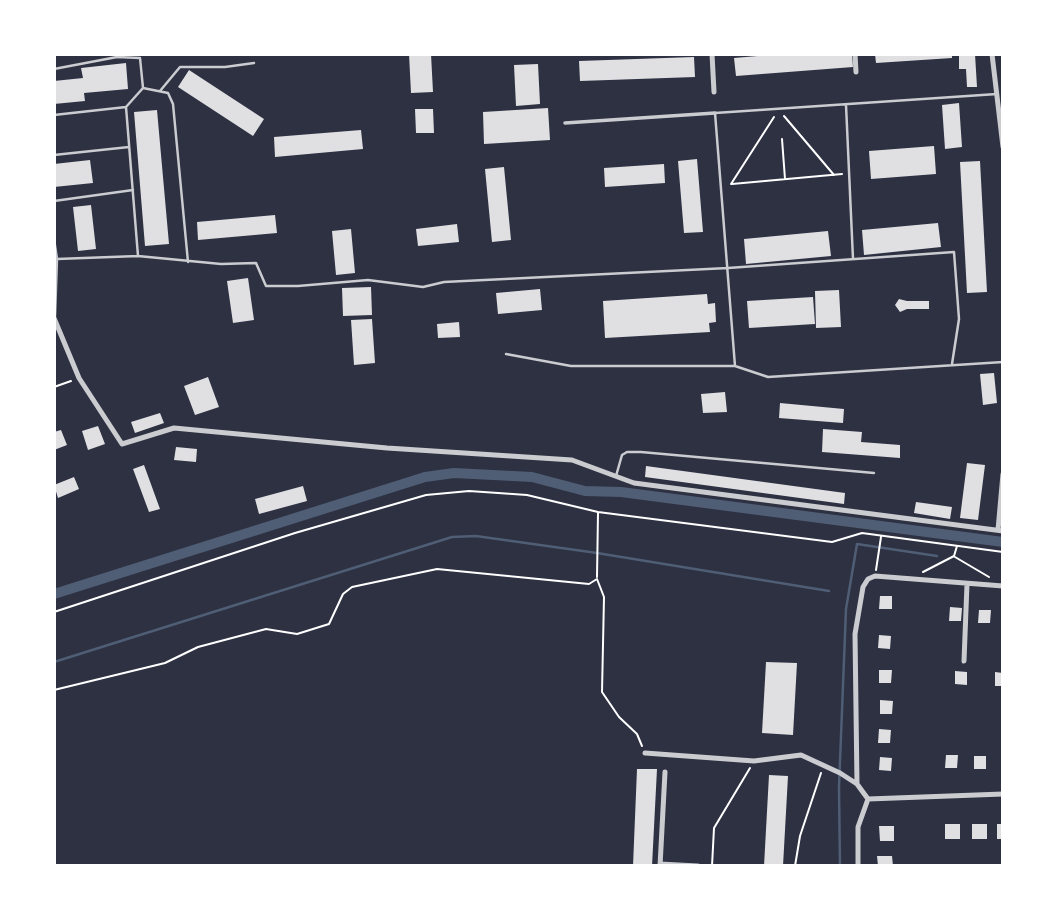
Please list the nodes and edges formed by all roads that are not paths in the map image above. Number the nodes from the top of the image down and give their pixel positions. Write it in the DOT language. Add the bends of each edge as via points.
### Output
graph roads {
  1 [pos="712,54"];
  2 [pos="855,54"];
  3 [pos="992,54"];
  4 [pos="254,62"];
  5 [pos="54,69"];
  6 [pos="856,72"];
  7 [pos="143,88"];
  8 [pos="160,91"];
  9 [pos="714,92"];
  10 [pos="998,94"];
  11 [pos="846,105"];
  12 [pos="1001,106"];
  13 [pos="126,107"];
  14 [pos="715,113"];
  15 [pos="54,115"];
  16 [pos="565,122"];
  17 [pos="129,147"];
  18 [pos="1003,148"];
  19 [pos="54,155"];
  20 [pos="133,190"];
  21 [pos="54,201"];
  22 [pos="54,239"];
  23 [pos="138,256"];
  24 [pos="57,259"];
  25 [pos="853,259"];
  26 [pos="188,262"];
  27 [pos="728,268"];
  28 [pos="55,319"];
  29 [pos="506,354"];
  30 [pos="1003,362"];
  31 [pos="952,364"];
  32 [pos="735,366"];
  33 [pos="874,473"];
  34 [pos="1003,474"];
  35 [pos="615,476"];
  36 [pos="1000,531"];
  37 [pos="967,584"];
  38 [pos="1003,586"];
  39 [pos="964,661"];
  40 [pos="645,753"];
  41 [pos="665,772"];
  42 [pos="857,784"];
  43 [pos="1003,794"];
  44 [pos="868,799"];
  45 [pos="660,865"];
  46 [pos="698,866"];
  47 [pos="858,866"];
  1 -- 9 [label="street"];
  2 -- 6 [label="street"];
  3 -- 10 [label="street"];
  4 -- 8 [label="lane" via="180,67"];
  5 -- 7 [label="lane" via="117,57 140,58"];
  7 -- 8 [label="lane"];
  7 -- 13 [label="lane"];
  8 -- 26 [label="lane" via="168,93 173,104"];
  10 -- 11 [label="lane"];
  10 -- 12 [label="street"];
  11 -- 14 [label="lane"];
  11 -- 25 [label="lane"];
  12 -- 18 [label="street"];
  13 -- 15 [label="lane"];
  13 -- 17 [label="lane"];
  14 -- 16 [label="street"];
  14 -- 27 [label="lane"];
  17 -- 19 [label="lane"];
  17 -- 20 [label="lane"];
  20 -- 21 [label="lane"];
  20 -- 23 [label="lane"];
  22 -- 24 [label="lane"];
  23 -- 24 [label="lane"];
  23 -- 26 [label="lane"];
  24 -- 28 [label="lane"];
  25 -- 27 [label="lane"];
  25 -- 31 [label="lane" via="954,252 959,319"];
  26 -- 27 [label="lane" via="256,262 266,286 368,280 423,287 444,282"];
  27 -- 32 [label="lane"];
  28 -- 35 [label="street" via="79,378 122,444 174,428 572,460"];
  29 -- 32 [label="lane" via="571,366"];
  30 -- 31 [label="lane"];
  31 -- 32 [label="lane" via="768,377"];
  33 -- 35 [label="lane" via="627,452"];
  34 -- 36 [label="street"];
  35 -- 36 [label="street" via="634,483"];
  37 -- 38 [label="street"];
  37 -- 39 [label="street"];
  37 -- 42 [label="street" via="875,576 863,587 855,634"];
  40 -- 42 [label="street" via="754,761 801,755"];
  41 -- 45 [label="street"];
  42 -- 44 [label="street"];
  43 -- 44 [label="street"];
  44 -- 47 [label="street" via="858,827"];
  45 -- 46 [label="street"];
}
